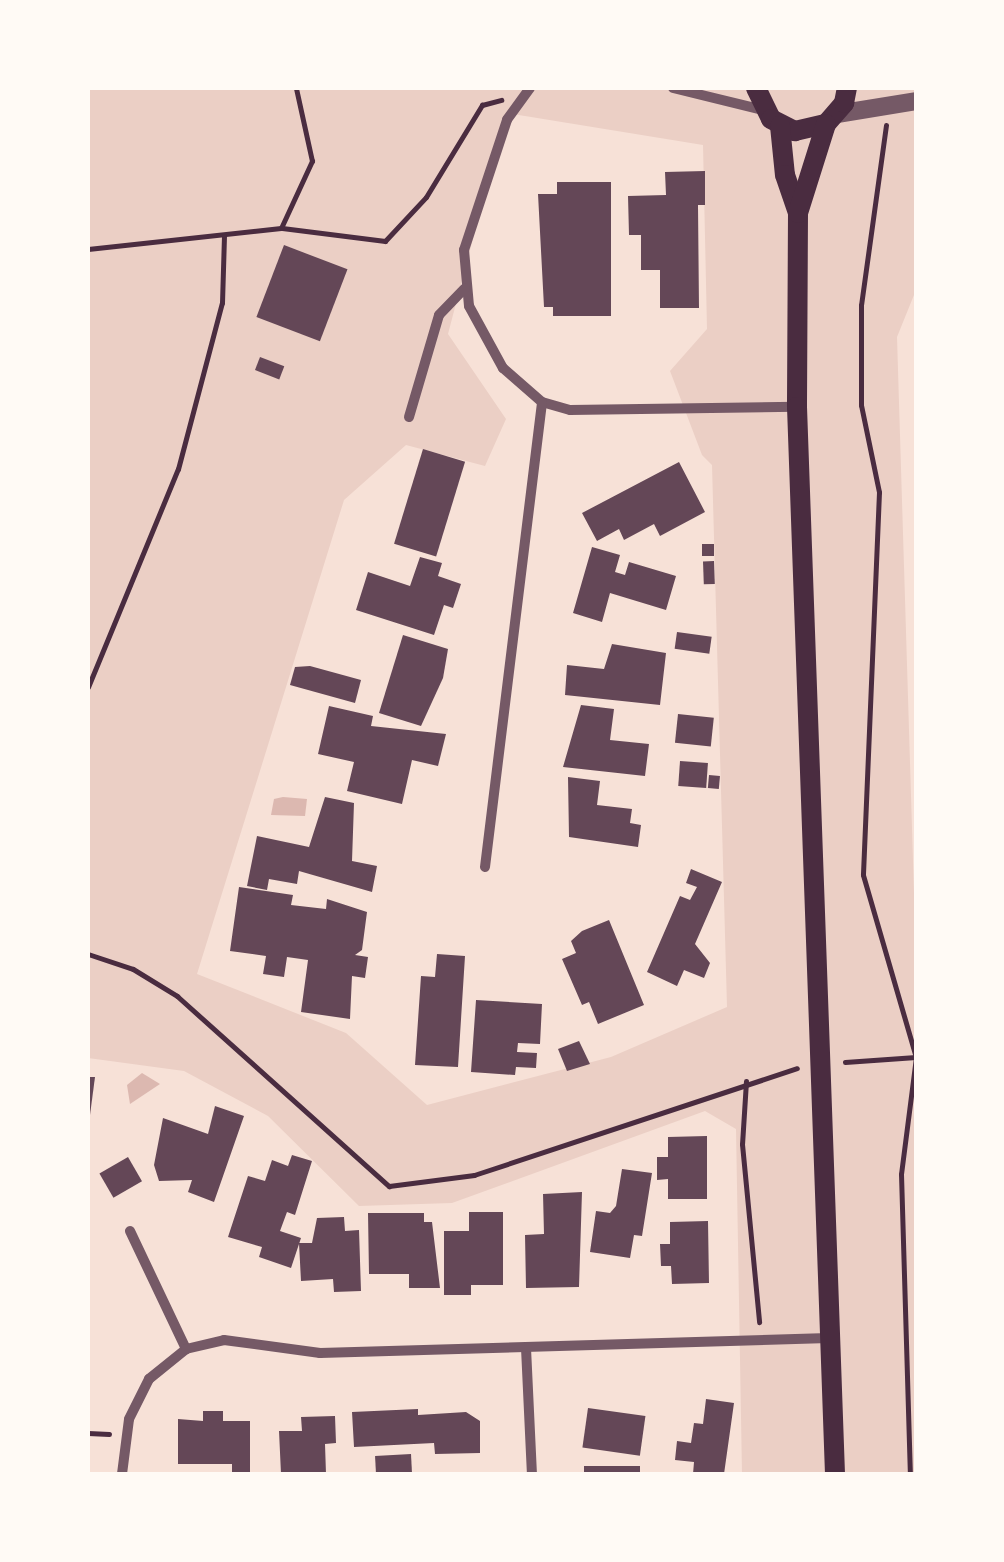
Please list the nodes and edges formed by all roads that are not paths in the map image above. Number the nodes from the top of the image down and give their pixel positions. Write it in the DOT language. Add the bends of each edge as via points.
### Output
graph roads {
  1 [pos="530,88"];
  2 [pos="673,88"];
  3 [pos="756,88"];
  4 [pos="847,88"];
  5 [pos="916,102"];
  6 [pos="763,110"];
  7 [pos="831,119"];
  8 [pos="780,126"];
  9 [pos="798,213"];
  10 [pos="465,288"];
  11 [pos="542,402"];
  12 [pos="797,407"];
  13 [pos="409,417"];
  14 [pos="485,867"];
  15 [pos="130,1232"];
  16 [pos="830,1338"];
  17 [pos="526,1348"];
  18 [pos="186,1349"];
  19 [pos="122,1474"];
  20 [pos="532,1474"];
  21 [pos="835,1474"];
  1 -- 10 [label="street" via="475,202 464,250"];
  2 -- 6 [label="street"];
  3 -- 6 [label="main road"];
  4 -- 7 [label="main road"];
  5 -- 7 [label="street"];
  6 -- 8 [label="main road"];
  7 -- 8 [label="main road" via="811,130"];
  7 -- 9 [label="main road"];
  8 -- 9 [label="main road" via="785,175"];
  9 -- 12 [label="main road"];
  10 -- 11 [label="street" via="482,338"];
  10 -- 13 [label="street" via="439,314"];
  11 -- 12 [label="street" via="597,413"];
  11 -- 14 [label="street"];
  12 -- 16 [label="main road"];
  15 -- 18 [label="street"];
  16 -- 17 [label="street"];
  16 -- 21 [label="main road"];
  17 -- 18 [label="street" via="320,1353 224,1340"];
  17 -- 20 [label="street"];
  18 -- 19 [label="street" via="164,1362 134,1404"];
}
